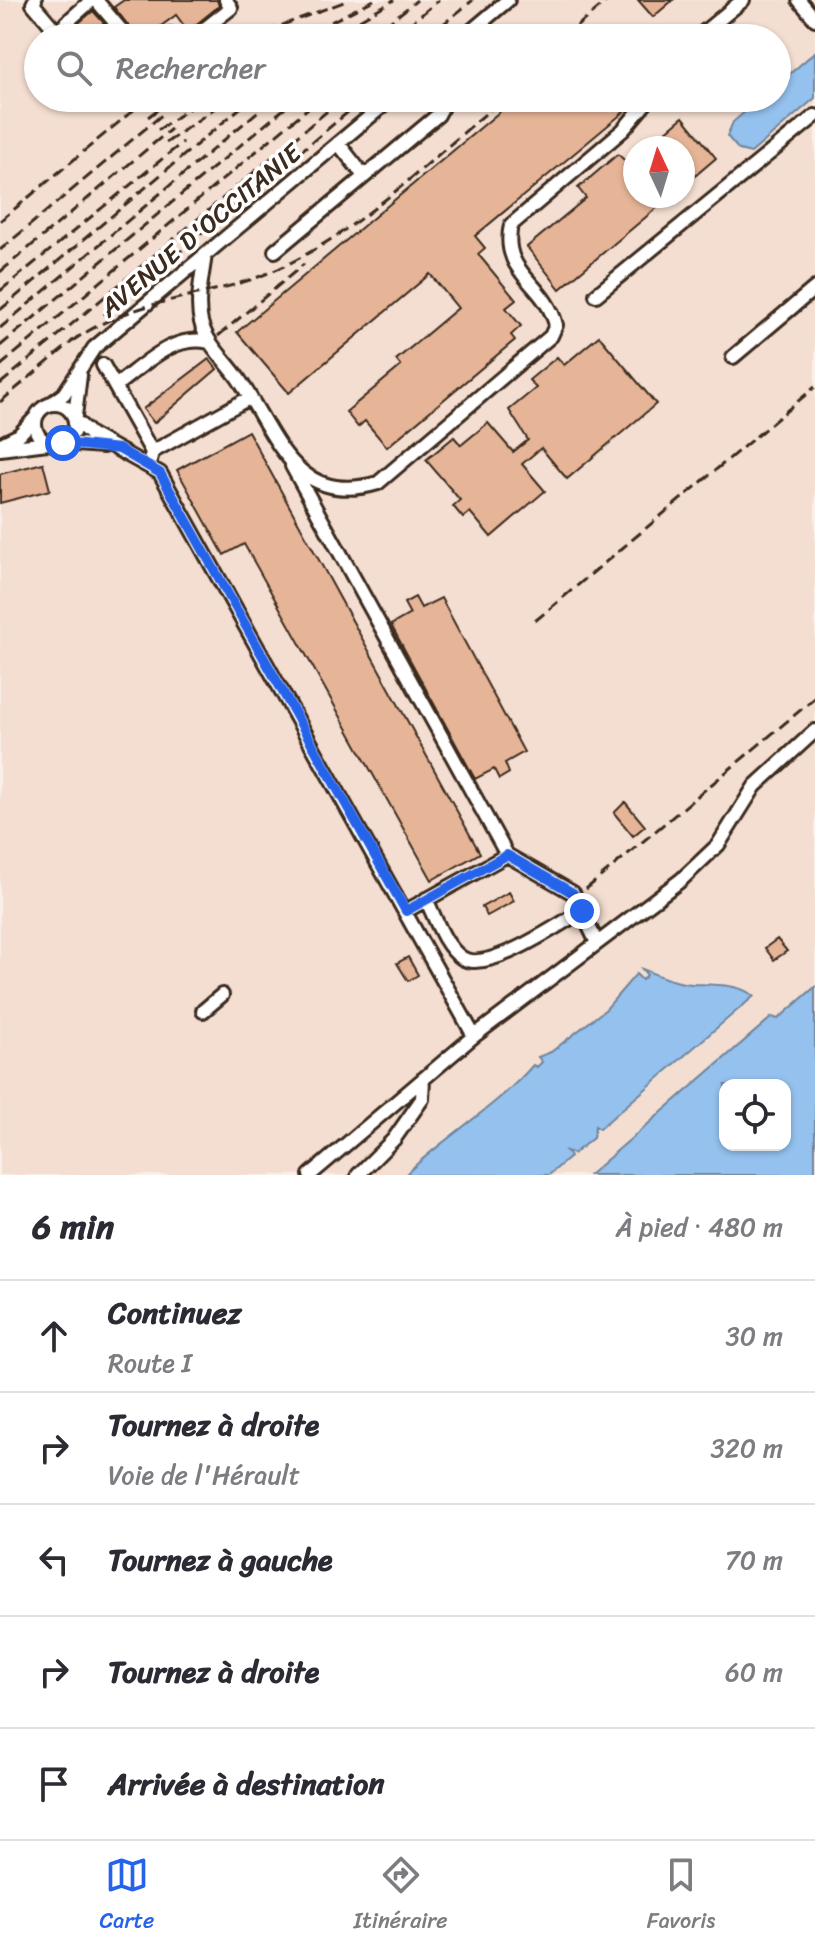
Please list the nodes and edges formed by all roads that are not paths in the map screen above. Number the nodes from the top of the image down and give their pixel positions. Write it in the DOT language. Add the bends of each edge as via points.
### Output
graph roads {
  1 [pos="35,0"];
  2 [pos="226,0"];
  3 [pos="508,0"];
  4 [pos="743,0"];
  5 [pos="799,0"];
  6 [pos="96,1"];
  7 [pos="815,19"];
  8 [pos="66,23"];
  9 [pos="50,24"];
  10 [pos="118,24"];
  11 [pos="206,24"];
  12 [pos="480,24"];
  13 [pos="714,24"];
  14 [pos="375,112"];
  15 [pos="440,112"];
  16 [pos="638,112"];
  17 [pos="815,116"];
  18 [pos="338,143"];
  19 [pos="364,176"];
  20 [pos="275,251"];
  21 [pos="205,255"];
  22 [pos="815,288"];
  23 [pos="596,295"];
  24 [pos="209,342"];
  25 [pos="733,357"];
  26 [pos="103,365"];
  27 [pos="81,372"];
  28 [pos="115,386"];
  29 [pos="249,398"];
  30 [pos="49,405"];
  31 [pos="36,417"];
  32 [pos="75,419"];
  33 [pos="47,443"];
  34 [pos="63,443"];
  35 [pos="0,447"];
  36 [pos="119,449"];
  37 [pos="150,459"];
  38 [pos="289,461"];
  39 [pos="815,731"];
  40 [pos="507,855"];
  41 [pos="426,899"];
  42 [pos="406,911"];
  43 [pos="582,911"];
  44 [pos="597,943"];
  45 [pos="222,995"];
  46 [pos="203,1011"];
  47 [pos="474,1036"];
  48 [pos="423,1079"];
  49 [pos="310,1175"];
  50 [pos="358,1175"];
  1 -- 9 [label="street"];
  2 -- 11 [label="street" via="231,8"];
  3 -- 12 [label="street"];
  4 -- 13 [label="street"];
  5 -- 7 [label="street"];
  6 -- 8 [label="street"];
  6 -- 10 [label="street"];
  14 -- 18 [label="street, AVENUE D'OCCITANIE"];
  15 -- 19 [label="street"];
  16 -- 38 [label="street" via="511,225 507,245 513,261 552,308 556,325 551,336 378,483 337,488 313,481"];
  17 -- 23 [label="street"];
  18 -- 19 [label="street"];
  18 -- 21 [label="street, AVENUE D'OCCITANIE"];
  19 -- 20 [label="street"];
  21 -- 24 [label="street" via="201,321"];
  21 -- 27 [label="street, AVENUE D'OCCITANIE" via="94,348"];
  22 -- 25 [label="street"];
  24 -- 28 [label="street" via="192,338 173,344"];
  24 -- 29 [label="street"];
  26 -- 28 [label="street"];
  27 -- 30 [label="street, AVENUE D'OCCITANIE"];
  27 -- 32 [label="street, AVENUE D'OCCITANIE"];
  28 -- 37 [label="street"];
  29 -- 37 [label="street"];
  29 -- 38 [label="street"];
  30 -- 31 [label="street, AVENUE D'OCCITANIE"];
  30 -- 32 [label="street" via="60,404"];
  31 -- 33 [label="street" via="39,436"];
  31 -- 35 [label="street, AVENUE D'OCCITANIE"];
  32 -- 34 [label="street, AVENUE D'OCCITANIE" via="75,430"];
  32 -- 36 [label="street"];
  33 -- 34 [label="street, AVENUE D'OCCITANIE"];
  33 -- 35 [label="street, AVENUE D'OCCITANIE"];
  34 -- 36 [label="street"];
  36 -- 37 [label="street"];
  37 -- 42 [label="street"];
  38 -- 40 [label="street"];
  39 -- 44 [label="street" via="755,786 718,845"];
  40 -- 41 [label="street"];
  40 -- 43 [label="street" via="573,893"];
  41 -- 42 [label="street"];
  41 -- 43 [label="street" via="450,946 463,959 479,962"];
  42 -- 47 [label="street"];
  43 -- 44 [label="street"];
  44 -- 47 [label="street"];
  45 -- 46 [label="street"];
  47 -- 48 [label="street"];
  48 -- 49 [label="street"];
  48 -- 50 [label="street" via="422,1099 394,1139"];
}
